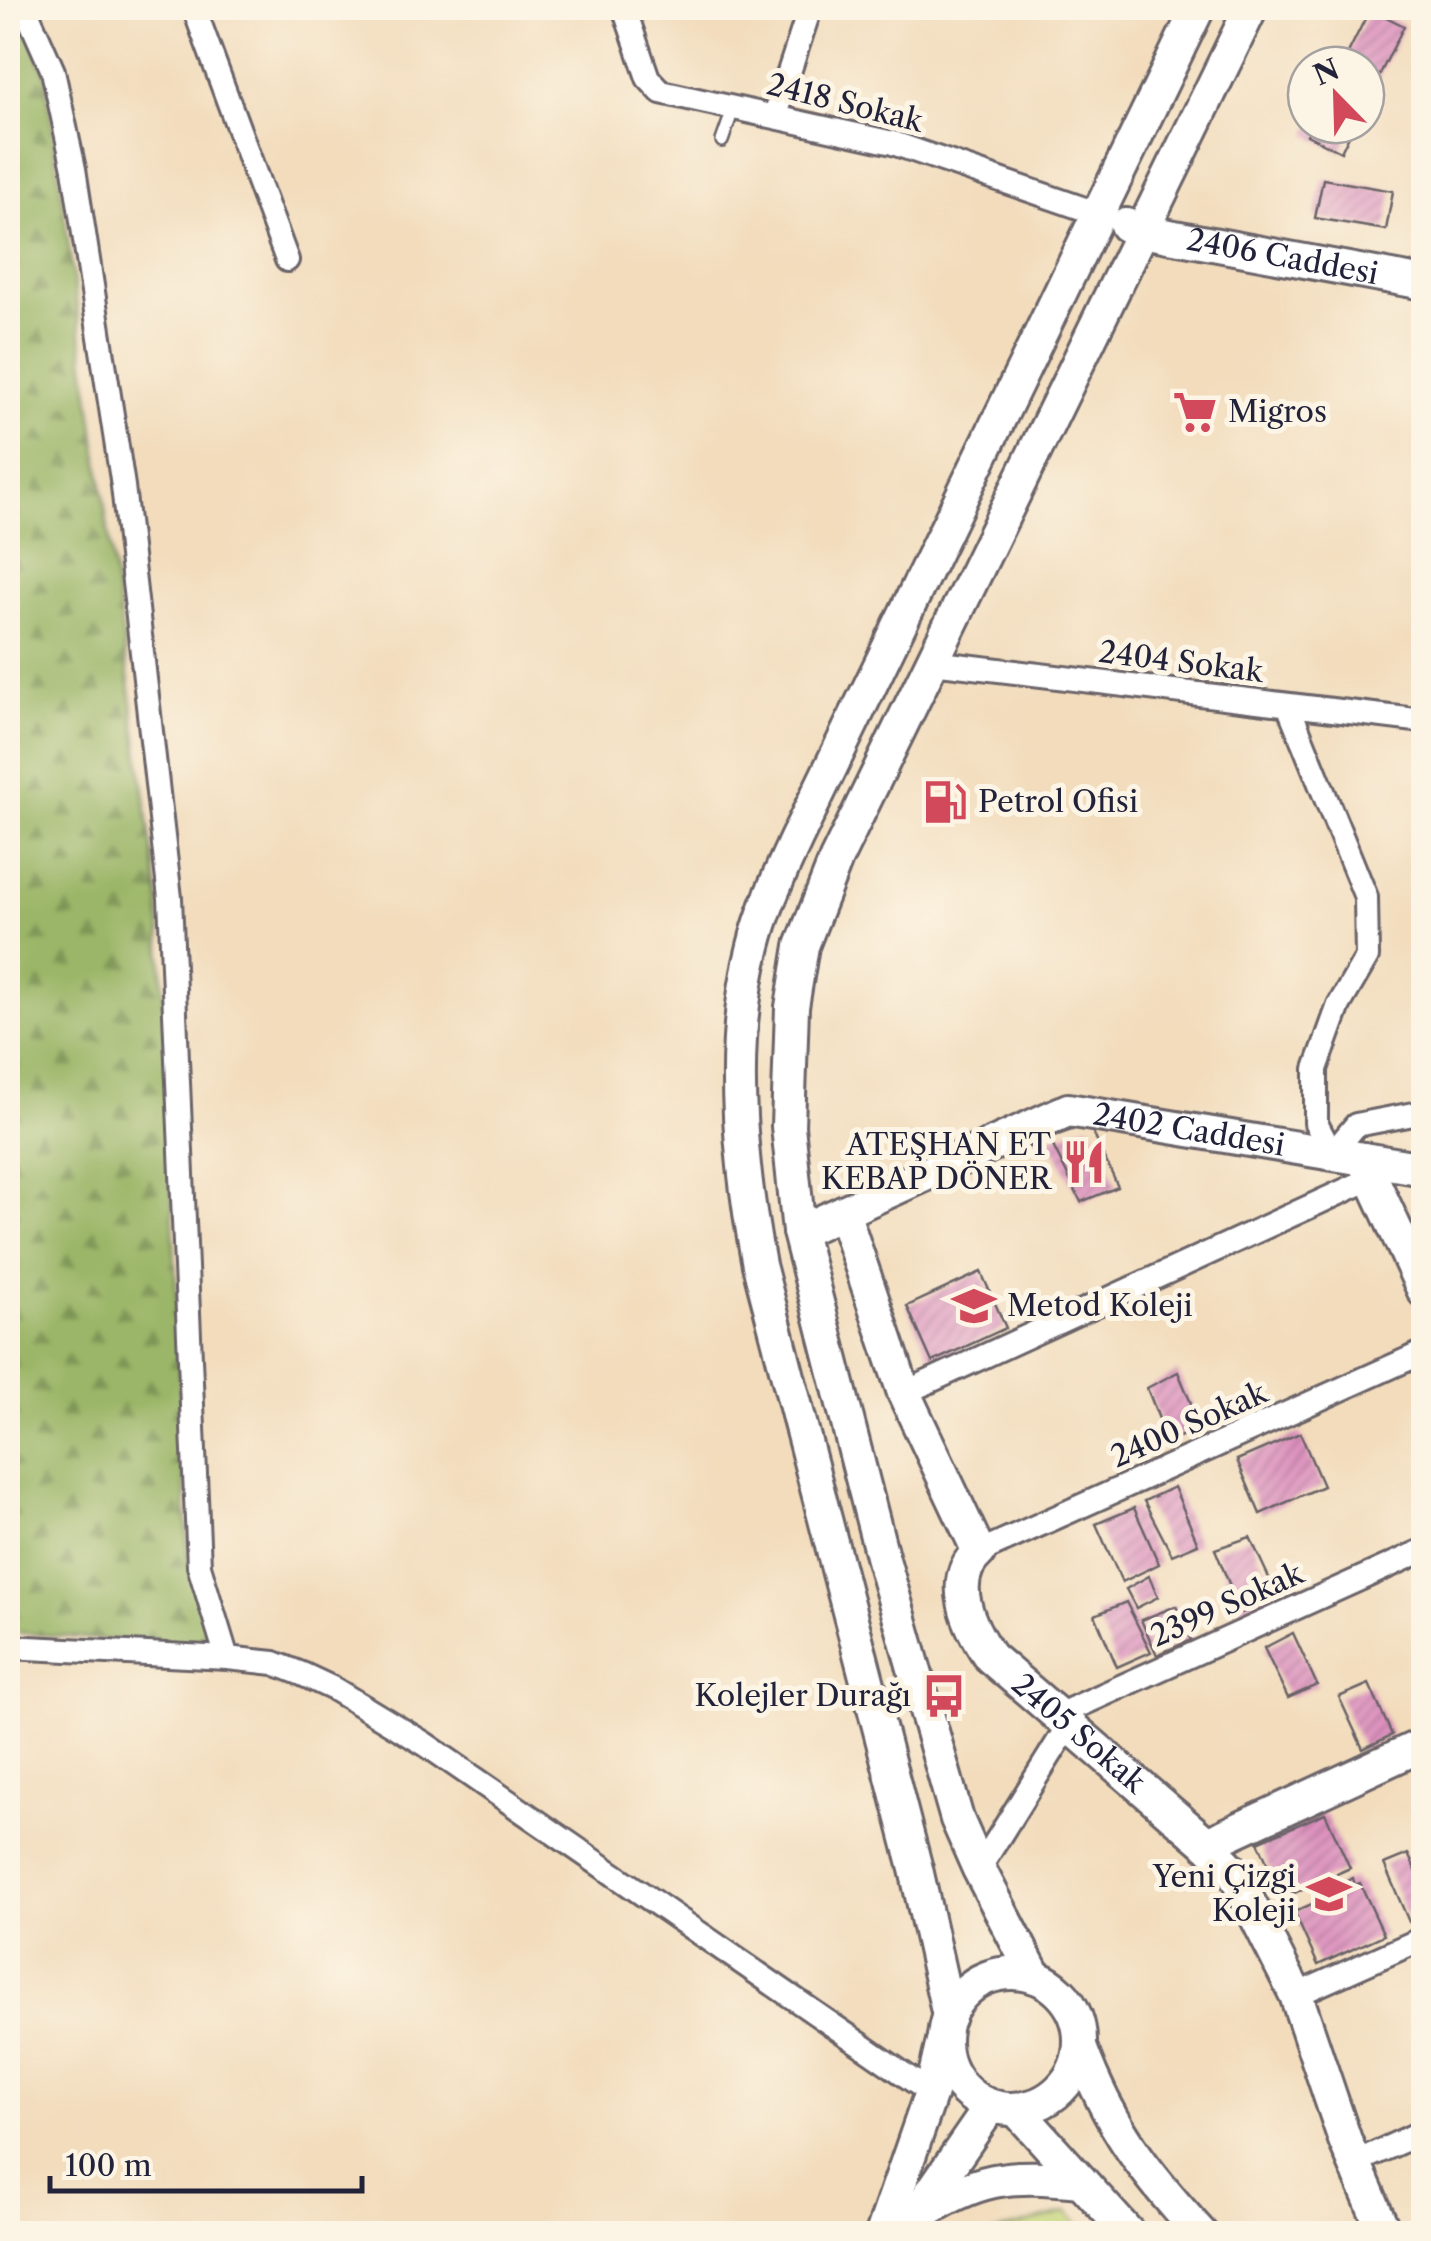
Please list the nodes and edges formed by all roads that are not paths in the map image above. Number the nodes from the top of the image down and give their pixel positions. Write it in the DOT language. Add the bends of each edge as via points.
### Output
graph roads {
  1 [pos="25,8"];
  2 [pos="194,8"];
  3 [pos="624,8"];
  4 [pos="810,8"];
  5 [pos="1198,8"];
  6 [pos="1251,8"];
  7 [pos="734,106"];
  8 [pos="774,114"];
  9 [pos="722,141"];
  10 [pos="1099,214"];
  11 [pos="1142,231"];
  12 [pos="286,260"];
  13 [pos="1424,283"];
  14 [pos="932,662"];
  15 [pos="1288,705"];
  16 [pos="1424,721"];
  17 [pos="1424,1112"];
  18 [pos="1355,1164"];
  19 [pos="1424,1169"];
  20 [pos="843,1212"];
  21 [pos="799,1232"];
  22 [pos="1424,1291"];
  23 [pos="1424,1352"];
  24 [pos="904,1393"];
  25 [pos="1424,1550"];
  26 [pos="979,1552"];
  27 [pos="8,1647"];
  28 [pos="227,1658"];
  29 [pos="1062,1720"];
  30 [pos="1424,1744"];
  31 [pos="1208,1844"];
  32 [pos="979,1869"];
  33 [pos="1424,1938"];
  34 [pos="1035,1977"];
  35 [pos="1296,1994"];
  36 [pos="947,2026"];
  37 [pos="1080,2047"];
  38 [pos="931,2093"];
  39 [pos="1003,2107"];
  40 [pos="1424,2131"];
  41 [pos="1354,2163"];
  42 [pos="1080,2181"];
  43 [pos="908,2226"];
  44 [pos="882,2234"];
  45 [pos="1130,2234"];
  46 [pos="1200,2234"];
  47 [pos="1386,2234"];
  1 -- 28 [label="street" via="53,71 74,169 124,486 170,898 200,1566"];
  2 -- 12 [label="street"];
  3 -- 7 [label="street, 2418 Sokak" via="653,86"];
  4 -- 8 [label="street"];
  5 -- 10 [label="main road"];
  6 -- 11 [label="main road"];
  7 -- 8 [label="street, 2418 Sokak"];
  7 -- 9 [label="lane"];
  8 -- 10 [label="street, 2418 Sokak" via="894,142"];
  10 -- 11 [label="main road, 2406 Caddesi"];
  10 -- 36 [label="main road" via="796,839 763,915 742,1014 744,1177 759,1265 911,1850"];
  11 -- 13 [label="main road, 2406 Caddesi"];
  11 -- 14 [label="main road"];
  14 -- 15 [label="street, 2404 Sokak"];
  14 -- 21 [label="main road" via="836,859 802,946 787,1090"];
  15 -- 16 [label="street, 2404 Sokak"];
  15 -- 18 [label="street" via="1366,897 1367,957 1339,1004 1316,1069 1316,1123"];
  17 -- 18 [label="street" via="1356,1126"];
  18 -- 19 [label="main road, 2402 Caddesi"];
  18 -- 20 [label="main road, 2402 Caddesi" via="1068,1110"];
  18 -- 22 [label="main road"];
  18 -- 24 [label="street"];
  20 -- 21 [label="main road, 2402 Caddesi"];
  20 -- 24 [label="main road"];
  21 -- 32 [label="main road" via="888,1575 958,1819"];
  23 -- 26 [label="street, 2400 Sokak"];
  24 -- 26 [label="main road"];
  25 -- 29 [label="street, 2399 Sokak"];
  26 -- 29 [label="main road, 2405 Sokak" via="962,1579 972,1628 990,1656"];
  27 -- 28 [label="street"];
  28 -- 38 [label="street" via="302,1674 425,1744"];
  29 -- 31 [label="main road, 2405 Sokak"];
  29 -- 32 [label="street"];
  30 -- 31 [label="main road"];
  31 -- 35 [label="main road, 2405 Sokak" via="1233,1871"];
  32 -- 34 [label="main road"];
  33 -- 35 [label="street"];
  34 -- 36 [label="main road" via="998,1974 980,1981 964,1992"];
  34 -- 37 [label="main road" via="1070,2004"];
  35 -- 41 [label="main road, 2405 Sokak"];
  36 -- 38 [label="main road"];
  36 -- 39 [label="main road" via="948,2066 958,2084"];
  37 -- 39 [label="main road" via="1074,2069 1050,2097"];
  37 -- 46 [label="main road" via="1125,2143"];
  38 -- 44 [label="main road"];
  39 -- 42 [label="main road"];
  39 -- 43 [label="main road"];
  40 -- 41 [label="street"];
  41 -- 47 [label="main road, 2405 Sokak"];
  42 -- 43 [label="main road" via="992,2180 950,2195"];
  42 -- 45 [label="main road"];
}
